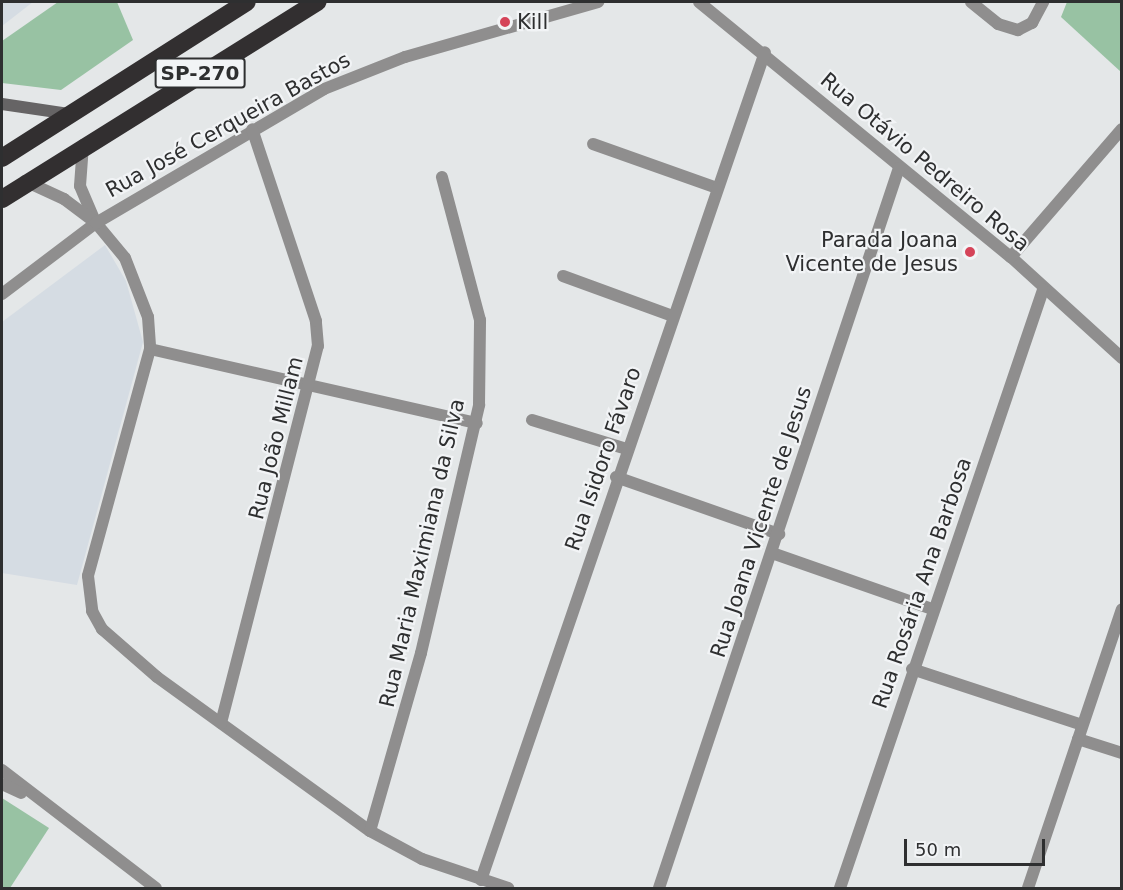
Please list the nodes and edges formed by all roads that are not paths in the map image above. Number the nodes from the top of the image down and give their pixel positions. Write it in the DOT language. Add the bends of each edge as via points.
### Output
graph roads {
  1 [pos="248,2"];
  2 [pos="317,2"];
  3 [pos="597,2"];
  4 [pos="699,2"];
  5 [pos="971,2"];
  6 [pos="1041,8"];
  7 [pos="765,52"];
  8 [pos="2,104"];
  9 [pos="70,114"];
  10 [pos="252,129"];
  11 [pos="1122,129"];
  12 [pos="594,144"];
  13 [pos="83,145"];
  14 [pos="2,158"];
  15 [pos="898,168"];
  16 [pos="442,177"];
  17 [pos="25,182"];
  18 [pos="717,188"];
  19 [pos="2,199"];
  20 [pos="96,223"];
  21 [pos="1011,258"];
  22 [pos="563,276"];
  23 [pos="1043,290"];
  24 [pos="2,294"];
  25 [pos="673,316"];
  26 [pos="150,349"];
  27 [pos="1122,358"];
  28 [pos="312,384"];
  29 [pos="532,420"];
  30 [pos="477,423"];
  31 [pos="627,449"];
  32 [pos="616,477"];
  33 [pos="779,534"];
  34 [pos="772,553"];
  35 [pos="932,609"];
  36 [pos="1122,609"];
  37 [pos="912,669"];
  38 [pos="221,723"];
  39 [pos="1082,725"];
  40 [pos="1078,739"];
  41 [pos="1122,753"];
  42 [pos="2,770"];
  43 [pos="2,784"];
  44 [pos="41,804"];
  45 [pos="370,831"];
  46 [pos="481,880"];
  47 [pos="156,888"];
  48 [pos="508,888"];
  49 [pos="659,888"];
  50 [pos="840,888"];
  51 [pos="1028,888"];
  1 -- 9 [label="highway, SP-270"];
  2 -- 13 [label="highway, SP-270"];
  3 -- 10 [label="street, Rua José Cerqueira Bastos" via="366,70"];
  4 -- 7 [label="street, Rua Otávio Pedreiro Rosa"];
  5 -- 6 [label="street" via="1009,30 1025,27"];
  7 -- 15 [label="street, Rua Otávio Pedreiro Rosa"];
  7 -- 18 [label="street, Rua Isidoro Fávaro"];
  8 -- 9 [label="street"];
  9 -- 14 [label="highway, SP-270"];
  10 -- 20 [label="street, Rua José Cerqueira Bastos"];
  10 -- 28 [label="street, Rua João Millam" via="316,321"];
  11 -- 21 [label="street"];
  12 -- 18 [label="street"];
  13 -- 17 [label="highway, SP-270"];
  13 -- 20 [label="street" via="80,186"];
  15 -- 21 [label="street, Rua Otávio Pedreiro Rosa"];
  15 -- 33 [label="street, Rua Joana Vicente de Jesus"];
  16 -- 30 [label="street, Rua Maria Maximiana da Silva" via="480,320"];
  17 -- 19 [label="highway, SP-270"];
  17 -- 20 [label="street" via="64,199"];
  18 -- 25 [label="street, Rua Isidoro Fávaro"];
  20 -- 24 [label="street, Rua José Cerqueira Bastos"];
  20 -- 26 [label="street" via="124,258 140,290"];
  21 -- 23 [label="street, Rua Otávio Pedreiro Rosa"];
  22 -- 25 [label="street"];
  23 -- 27 [label="street, Rua Otávio Pedreiro Rosa"];
  23 -- 35 [label="street, Rua Rosária Ana Barbosa"];
  25 -- 31 [label="street, Rua Isidoro Fávaro"];
  26 -- 28 [label="street"];
  26 -- 38 [label="street" via="95,546 88,596 102,629"];
  28 -- 30 [label="street"];
  28 -- 38 [label="street, Rua João Millam"];
  29 -- 31 [label="street"];
  30 -- 45 [label="street, Rua Maria Maximiana da Silva" via="421,653"];
  31 -- 32 [label="street, Rua Isidoro Fávaro"];
  32 -- 33 [label="street"];
  32 -- 46 [label="street, Rua Isidoro Fávaro"];
  33 -- 34 [label="street, Rua Joana Vicente de Jesus"];
  34 -- 35 [label="street"];
  34 -- 49 [label="street, Rua Joana Vicente de Jesus"];
  35 -- 37 [label="street, Rua Rosária Ana Barbosa"];
  36 -- 39 [label="street"];
  37 -- 39 [label="street"];
  37 -- 50 [label="street, Rua Rosária Ana Barbosa"];
  38 -- 45 [label="street"];
  39 -- 40 [label="street"];
  40 -- 41 [label="street"];
  40 -- 51 [label="street"];
  42 -- 44 [label="street"];
  43 -- 44 [label="street"];
  44 -- 47 [label="street"];
  45 -- 46 [label="street" via="422,859"];
  46 -- 48 [label="street"];
}
